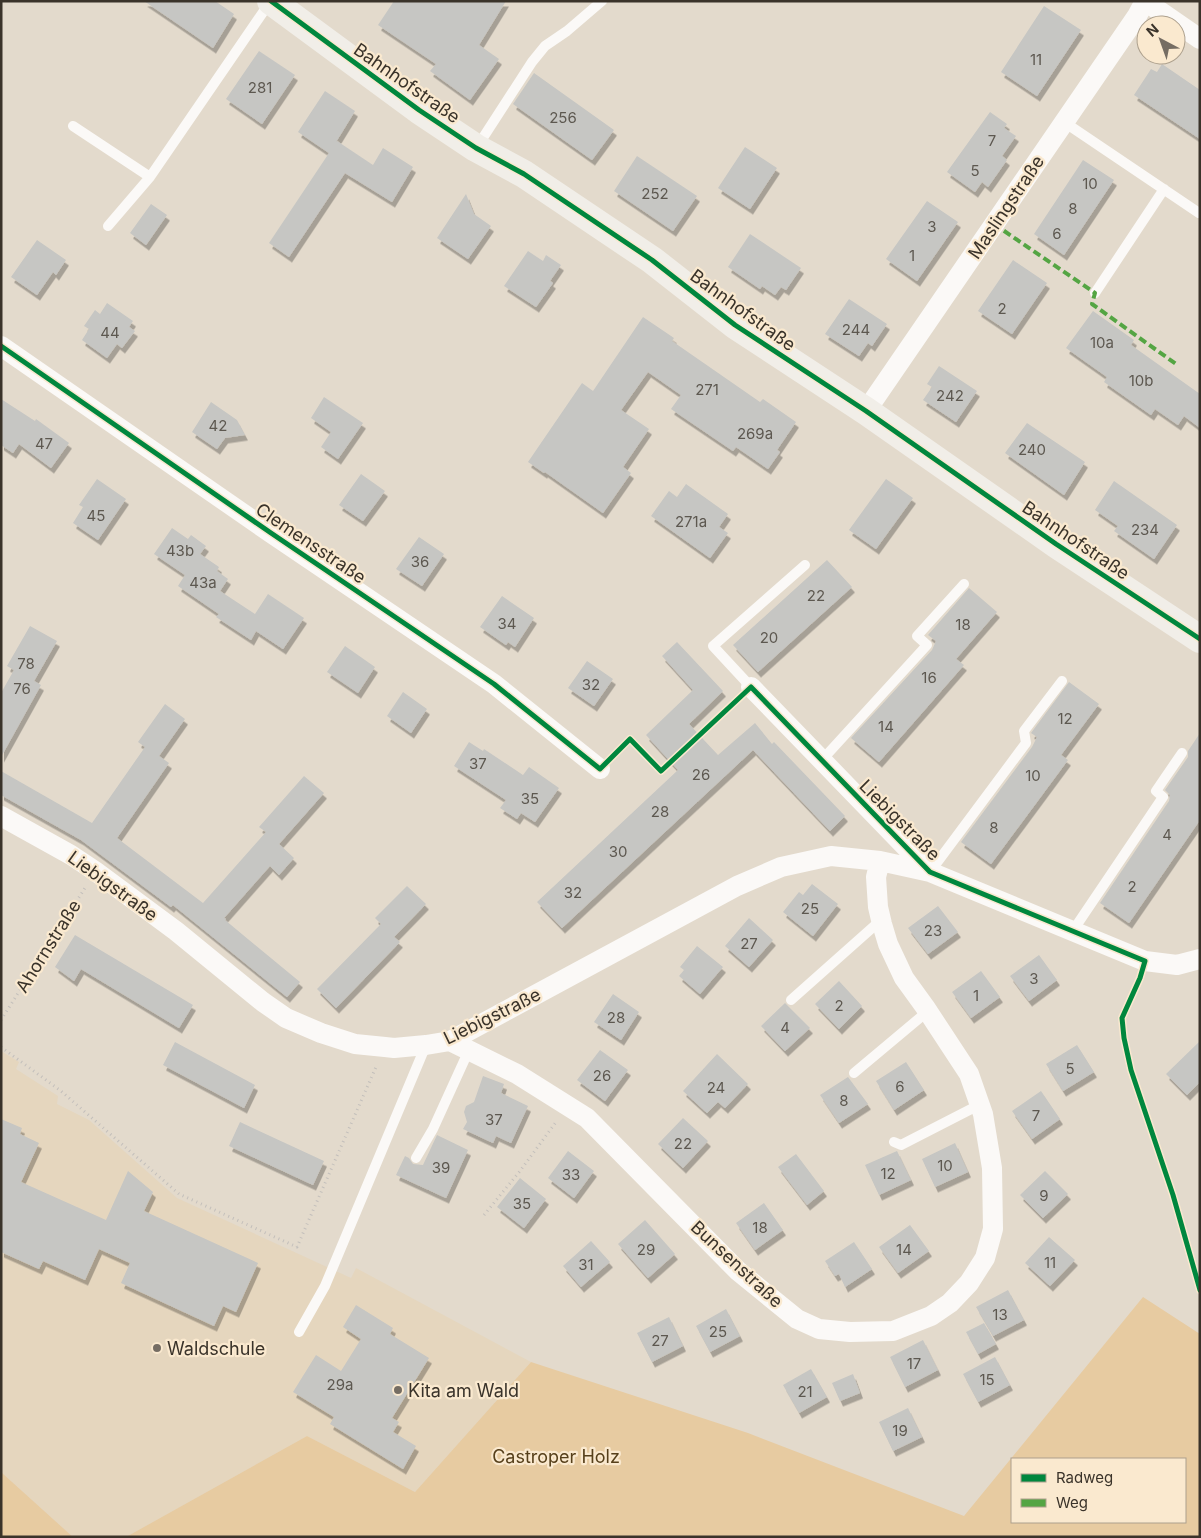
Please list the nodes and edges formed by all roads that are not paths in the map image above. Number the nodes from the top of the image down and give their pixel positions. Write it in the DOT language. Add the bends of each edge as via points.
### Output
graph roads {
  1 [pos="271,1"];
  2 [pos="602,1"];
  3 [pos="1145,1"];
  4 [pos="1200,39"];
  5 [pos="1064,122"];
  6 [pos="73,126"];
  7 [pos="476,148"];
  8 [pos="150,178"];
  9 [pos="1164,189"];
  10 [pos="1199,213"];
  11 [pos="108,226"];
  12 [pos="1095,293"];
  13 [pos="1,346"];
  14 [pos="866,411"];
  15 [pos="805,565"];
  16 [pos="964,584"];
  17 [pos="1200,639"];
  18 [pos="1062,681"];
  19 [pos="751,687"];
  20 [pos="1182,752"];
  21 [pos="822,760"];
  22 [pos="600,769"];
  23 [pos="1,816"];
  24 [pos="880,861"];
  25 [pos="930,872"];
  26 [pos="881,920"];
  27 [pos="1072,932"];
  28 [pos="1200,958"];
  29 [pos="791,1000"];
  30 [pos="928,1011"];
  31 [pos="450,1040"];
  32 [pos="426,1045"];
  33 [pos="469,1050"];
  34 [pos="854,1073"];
  35 [pos="979,1105"];
  36 [pos="894,1142"];
  37 [pos="416,1158"];
  38 [pos="299,1332"];
  1 -- 7 [label="main road, Bahnhofstraße"];
  1 -- 8 [label="lane"];
  2 -- 7 [label="lane" via="545,46"];
  3 -- 4 [label="street"];
  3 -- 5 [label="street, Maslingstraße"];
  5 -- 9 [label="lane"];
  5 -- 14 [label="street, Maslingstraße"];
  6 -- 8 [label="lane"];
  7 -- 14 [label="main road, Bahnhofstraße" via="524,174 636,249 735,325"];
  8 -- 11 [label="lane"];
  9 -- 10 [label="lane"];
  9 -- 12 [label="lane"];
  13 -- 22 [label="street, Clemensstraße" via="494,684"];
  14 -- 17 [label="main road, Bahnhofstraße" via="1056,544"];
  15 -- 19 [label="lane" via="713,646"];
  16 -- 21 [label="lane" via="917,636 927,645"];
  18 -- 25 [label="lane" via="1024,731 1026,743"];
  19 -- 21 [label="street, Liebigstraße"];
  20 -- 27 [label="lane" via="1156,791 1163,797"];
  21 -- 25 [label="street, Liebigstraße"];
  23 -- 32 [label="street, Liebigstraße" via="71,854 95,871 286,1018 347,1041 394,1048"];
  24 -- 25 [label="street, Liebigstraße"];
  24 -- 26 [label="street, Bunsenstraße" via="876,877"];
  24 -- 31 [label="street, Liebigstraße" via="831,856 781,867 737,886"];
  25 -- 27 [label="street, Liebigstraße"];
  26 -- 29 [label="lane"];
  26 -- 30 [label="street, Bunsenstraße" via="904,978"];
  27 -- 28 [label="street, Liebigstraße" via="1145,962 1177,965"];
  30 -- 34 [label="lane"];
  30 -- 35 [label="street, Bunsenstraße" via="969,1074"];
  31 -- 32 [label="street, Liebigstraße"];
  31 -- 33 [label="street, Bunsenstraße"];
  32 -- 38 [label="lane" via="325,1286"];
  33 -- 35 [label="street, Bunsenstraße" via="518,1074 587,1118 738,1270 779,1305 819,1329 893,1331 930,1316 950,1303 969,1283 985,1258 993,1229 992,1168"];
  33 -- 37 [label="lane"];
  35 -- 36 [label="lane" via="902,1145"];
}
